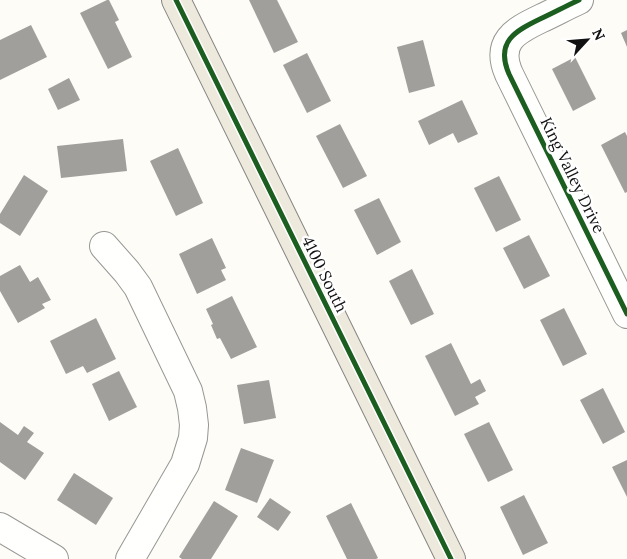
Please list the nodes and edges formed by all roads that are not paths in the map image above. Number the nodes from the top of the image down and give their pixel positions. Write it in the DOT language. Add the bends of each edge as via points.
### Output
graph roads {
  1 [pos="176,0"];
  2 [pos="579,0"];
  3 [pos="104,246"];
  4 [pos="627,314"];
  5 [pos="0,526"];
  6 [pos="54,559"];
  7 [pos="130,559"];
  8 [pos="451,559"];
  1 -- 8 [label="main road, 4100 South"];
  2 -- 4 [label="street, King Valley Drive" via="519,30 509,40 504,60"];
  3 -- 7 [label="street" via="138,287 188,391 194,425 185,464"];
  5 -- 6 [label="street"];
}
